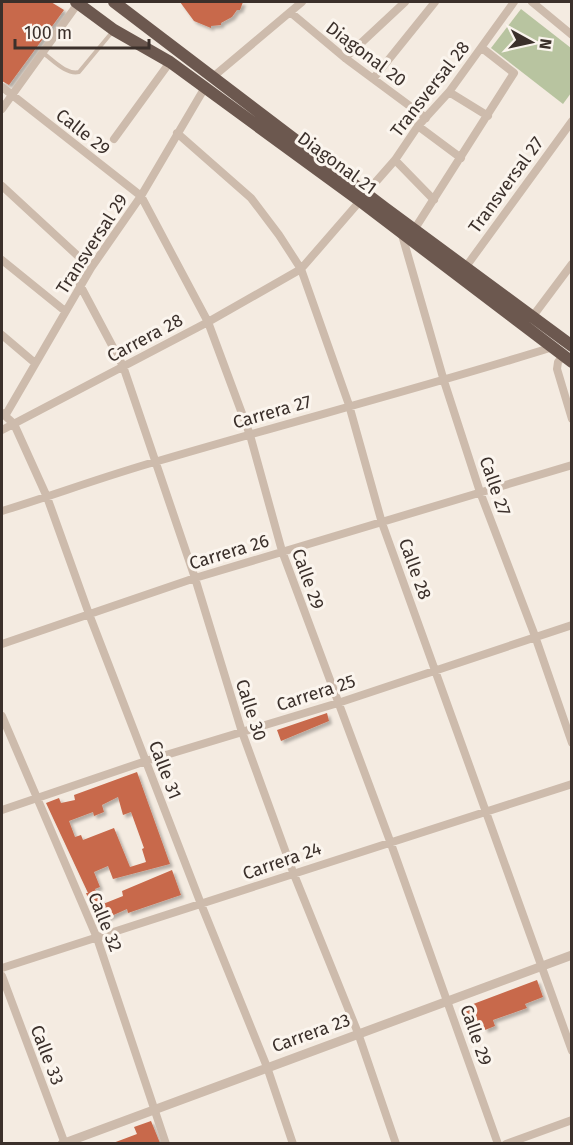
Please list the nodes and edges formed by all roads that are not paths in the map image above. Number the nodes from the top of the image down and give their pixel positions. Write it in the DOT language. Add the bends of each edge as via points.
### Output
graph roads {
  1 [pos="78,2"];
  2 [pos="302,2"];
  3 [pos="405,2"];
  4 [pos="435,2"];
  5 [pos="514,2"];
  6 [pos="532,2"];
  7 [pos="121,3"];
  8 [pos="290,12"];
  9 [pos="114,30"];
  10 [pos="572,35"];
  11 [pos="482,48"];
  12 [pos="43,53"];
  13 [pos="345,58"];
  14 [pos="170,62"];
  15 [pos="214,76"];
  16 [pos="373,78"];
  17 [pos="2,87"];
  18 [pos="204,88"];
  19 [pos="449,92"];
  20 [pos="12,96"];
  21 [pos="2,110"];
  22 [pos="488,116"];
  23 [pos="426,118"];
  24 [pos="571,122"];
  25 [pos="418,126"];
  26 [pos="177,133"];
  27 [pos="114,139"];
  28 [pos="461,158"];
  29 [pos="395,160"];
  30 [pos="2,186"];
  31 [pos="141,196"];
  32 [pos="363,197"];
  33 [pos="434,200"];
  34 [pos="408,232"];
  35 [pos="2,260"];
  36 [pos="572,264"];
  37 [pos="91,268"];
  38 [pos="465,268"];
  39 [pos="301,269"];
  40 [pos="80,285"];
  41 [pos="65,311"];
  42 [pos="533,316"];
  43 [pos="208,322"];
  44 [pos="2,335"];
  45 [pos="553,347"];
  46 [pos="569,355"];
  47 [pos="35,363"];
  48 [pos="123,366"];
  49 [pos="444,381"];
  50 [pos="349,405"];
  51 [pos="3,414"];
  52 [pos="572,419"];
  53 [pos="14,424"];
  54 [pos="2,430"];
  55 [pos="250,435"];
  56 [pos="155,461"];
  57 [pos="572,465"];
  58 [pos="480,492"];
  59 [pos="47,497"];
  60 [pos="2,511"];
  61 [pos="382,523"];
  62 [pos="282,552"];
  63 [pos="195,578"];
  64 [pos="88,614"];
  65 [pos="572,625"];
  66 [pos="535,636"];
  67 [pos="2,644"];
  68 [pos="435,669"];
  69 [pos="338,703"];
  70 [pos="2,716"];
  71 [pos="242,732"];
  72 [pos="572,743"];
  73 [pos="146,761"];
  74 [pos="572,784"];
  75 [pos="35,798"];
  76 [pos="2,810"];
  77 [pos="486,811"];
  78 [pos="390,841"];
  79 [pos="293,872"];
  80 [pos="201,904"];
  81 [pos="97,938"];
  82 [pos="572,955"];
  83 [pos="542,966"];
  84 [pos="2,968"];
  85 [pos="2,976"];
  86 [pos="448,1001"];
  87 [pos="358,1033"];
  88 [pos="572,1051"];
  89 [pos="267,1066"];
  90 [pos="154,1110"];
  91 [pos="572,1120"];
  92 [pos="64,1143"];
  93 [pos="166,1143"];
  94 [pos="293,1143"];
  95 [pos="396,1143"];
  96 [pos="498,1143"];
  97 [pos="506,1143"];
  1 -- 9 [label="highway, Diagonal 21"];
  1 -- 12 [label="street"];
  2 -- 8 [label="street"];
  3 -- 13 [label="street"];
  4 -- 16 [label="street"];
  5 -- 11 [label="street, Transversal 28"];
  6 -- 10 [label="street"];
  7 -- 15 [label="highway, Diagonal 21"];
  8 -- 13 [label="street, Diagonal 20"];
  8 -- 15 [label="street"];
  9 -- 12 [label="lane" via="79,72 68,71"];
  9 -- 14 [label="highway, Diagonal 21"];
  11 -- 19 [label="street, Transversal 28"];
  11 -- 22 [label="street" via="514,73"];
  12 -- 20 [label="street"];
  13 -- 16 [label="street, Diagonal 20"];
  14 -- 18 [label="highway, Diagonal 21"];
  14 -- 27 [label="street"];
  15 -- 32 [label="highway, Diagonal 21"];
  16 -- 23 [label="street, Diagonal 20"];
  17 -- 20 [label="street, Calle 29"];
  18 -- 26 [label="street, Transversal 29"];
  18 -- 32 [label="highway, Diagonal 21"];
  19 -- 22 [label="street"];
  19 -- 23 [label="street, Transversal 28"];
  20 -- 21 [label="street"];
  20 -- 31 [label="street, Calle 29"];
  22 -- 28 [label="street"];
  23 -- 25 [label="street, Transversal 28"];
  24 -- 38 [label="street, Transversal 27"];
  25 -- 28 [label="street"];
  25 -- 29 [label="street, Transversal 28"];
  26 -- 31 [label="street, Transversal 29"];
  26 -- 39 [label="street, Calle 28" via="251,198"];
  28 -- 33 [label="street"];
  29 -- 32 [label="street, Transversal 28"];
  29 -- 33 [label="street"];
  30 -- 37 [label="street"];
  31 -- 37 [label="street, Transversal 29"];
  31 -- 43 [label="street, Calle 29"];
  32 -- 34 [label="highway, Diagonal 21"];
  32 -- 39 [label="street, Transversal 28"];
  33 -- 34 [label="street"];
  34 -- 38 [label="highway, Diagonal 21"];
  34 -- 45 [label="highway, Diagonal 21"];
  34 -- 49 [label="street, Calle 27"];
  35 -- 41 [label="street"];
  36 -- 42 [label="street"];
  37 -- 40 [label="street, Transversal 29"];
  38 -- 42 [label="highway, Diagonal 21"];
  39 -- 43 [label="street, Carrera 28"];
  39 -- 50 [label="street, Calle 28"];
  40 -- 41 [label="street, Transversal 29"];
  40 -- 48 [label="street, Calle 30"];
  41 -- 47 [label="street, Transversal 29"];
  42 -- 46 [label="highway, Diagonal 21"];
  43 -- 48 [label="street, Carrera 28"];
  43 -- 55 [label="street, Calle 29"];
  44 -- 47 [label="street"];
  45 -- 46 [label="highway, Diagonal 21"];
  45 -- 49 [label="street, Carrera 27"];
  46 -- 52 [label="street" via="558,362 557,369"];
  47 -- 51 [label="street, Transversal 29"];
  48 -- 53 [label="street, Carrera 28"];
  48 -- 56 [label="street, Calle 30"];
  49 -- 50 [label="street, Carrera 27"];
  49 -- 58 [label="street, Calle 27"];
  50 -- 55 [label="street, Carrera 27"];
  50 -- 61 [label="street, Calle 28"];
  51 -- 53 [label="street, Calle 31"];
  53 -- 54 [label="street, Carrera 28"];
  53 -- 59 [label="street, Calle 31"];
  55 -- 56 [label="street, Carrera 27"];
  55 -- 62 [label="street, Calle 29"];
  56 -- 59 [label="street, Carrera 27"];
  56 -- 63 [label="street, Calle 30"];
  57 -- 58 [label="street, Carrera 26"];
  58 -- 61 [label="street, Carrera 26"];
  58 -- 66 [label="street, Calle 27"];
  59 -- 60 [label="street, Carrera 27"];
  59 -- 64 [label="street, Calle 31"];
  61 -- 62 [label="street, Carrera 26"];
  61 -- 68 [label="street, Calle 28"];
  62 -- 63 [label="street, Carrera 26"];
  62 -- 69 [label="street, Calle 29"];
  63 -- 64 [label="street, Carrera 26"];
  63 -- 71 [label="street, Calle 30"];
  64 -- 67 [label="street, Carrera 26"];
  64 -- 73 [label="street, Calle 31"];
  65 -- 66 [label="street, Carrera 25"];
  66 -- 68 [label="street, Carrera 25"];
  66 -- 72 [label="street, Calle 27"];
  68 -- 69 [label="street, Carrera 25"];
  68 -- 77 [label="street, Calle 28"];
  69 -- 71 [label="street, Carrera 25"];
  69 -- 78 [label="street, Calle 29"];
  70 -- 75 [label="street, Calle 32"];
  71 -- 73 [label="street, Carrera 25"];
  71 -- 79 [label="street, Calle 30"];
  73 -- 75 [label="street, Carrera 25"];
  73 -- 80 [label="street, Calle 31"];
  74 -- 77 [label="street, Carrera 24"];
  75 -- 76 [label="street, Carrera 25"];
  75 -- 81 [label="street, Calle 32"];
  77 -- 78 [label="street, Carrera 24"];
  77 -- 83 [label="street, Calle 28"];
  78 -- 79 [label="street, Carrera 24"];
  78 -- 86 [label="street, Calle 29"];
  79 -- 80 [label="street, Carrera 24"];
  79 -- 87 [label="street, Calle 30"];
  80 -- 81 [label="street, Carrera 24"];
  80 -- 89 [label="street, Calle 31"];
  81 -- 84 [label="street, Carrera 24"];
  81 -- 90 [label="street, Calle 32"];
  82 -- 83 [label="street, Carrera 23"];
  83 -- 86 [label="street, Carrera 23"];
  83 -- 88 [label="street, Calle 28"];
  85 -- 92 [label="street, Calle 33"];
  86 -- 87 [label="street, Carrera 23"];
  86 -- 96 [label="street, Calle 29"];
  87 -- 89 [label="street, Carrera 23"];
  87 -- 95 [label="street, Calle 30"];
  89 -- 90 [label="street, Carrera 23"];
  89 -- 94 [label="street, Calle 31"];
  90 -- 92 [label="street, Carrera 23"];
  90 -- 93 [label="street, Calle 32"];
  91 -- 97 [label="street"];
}
